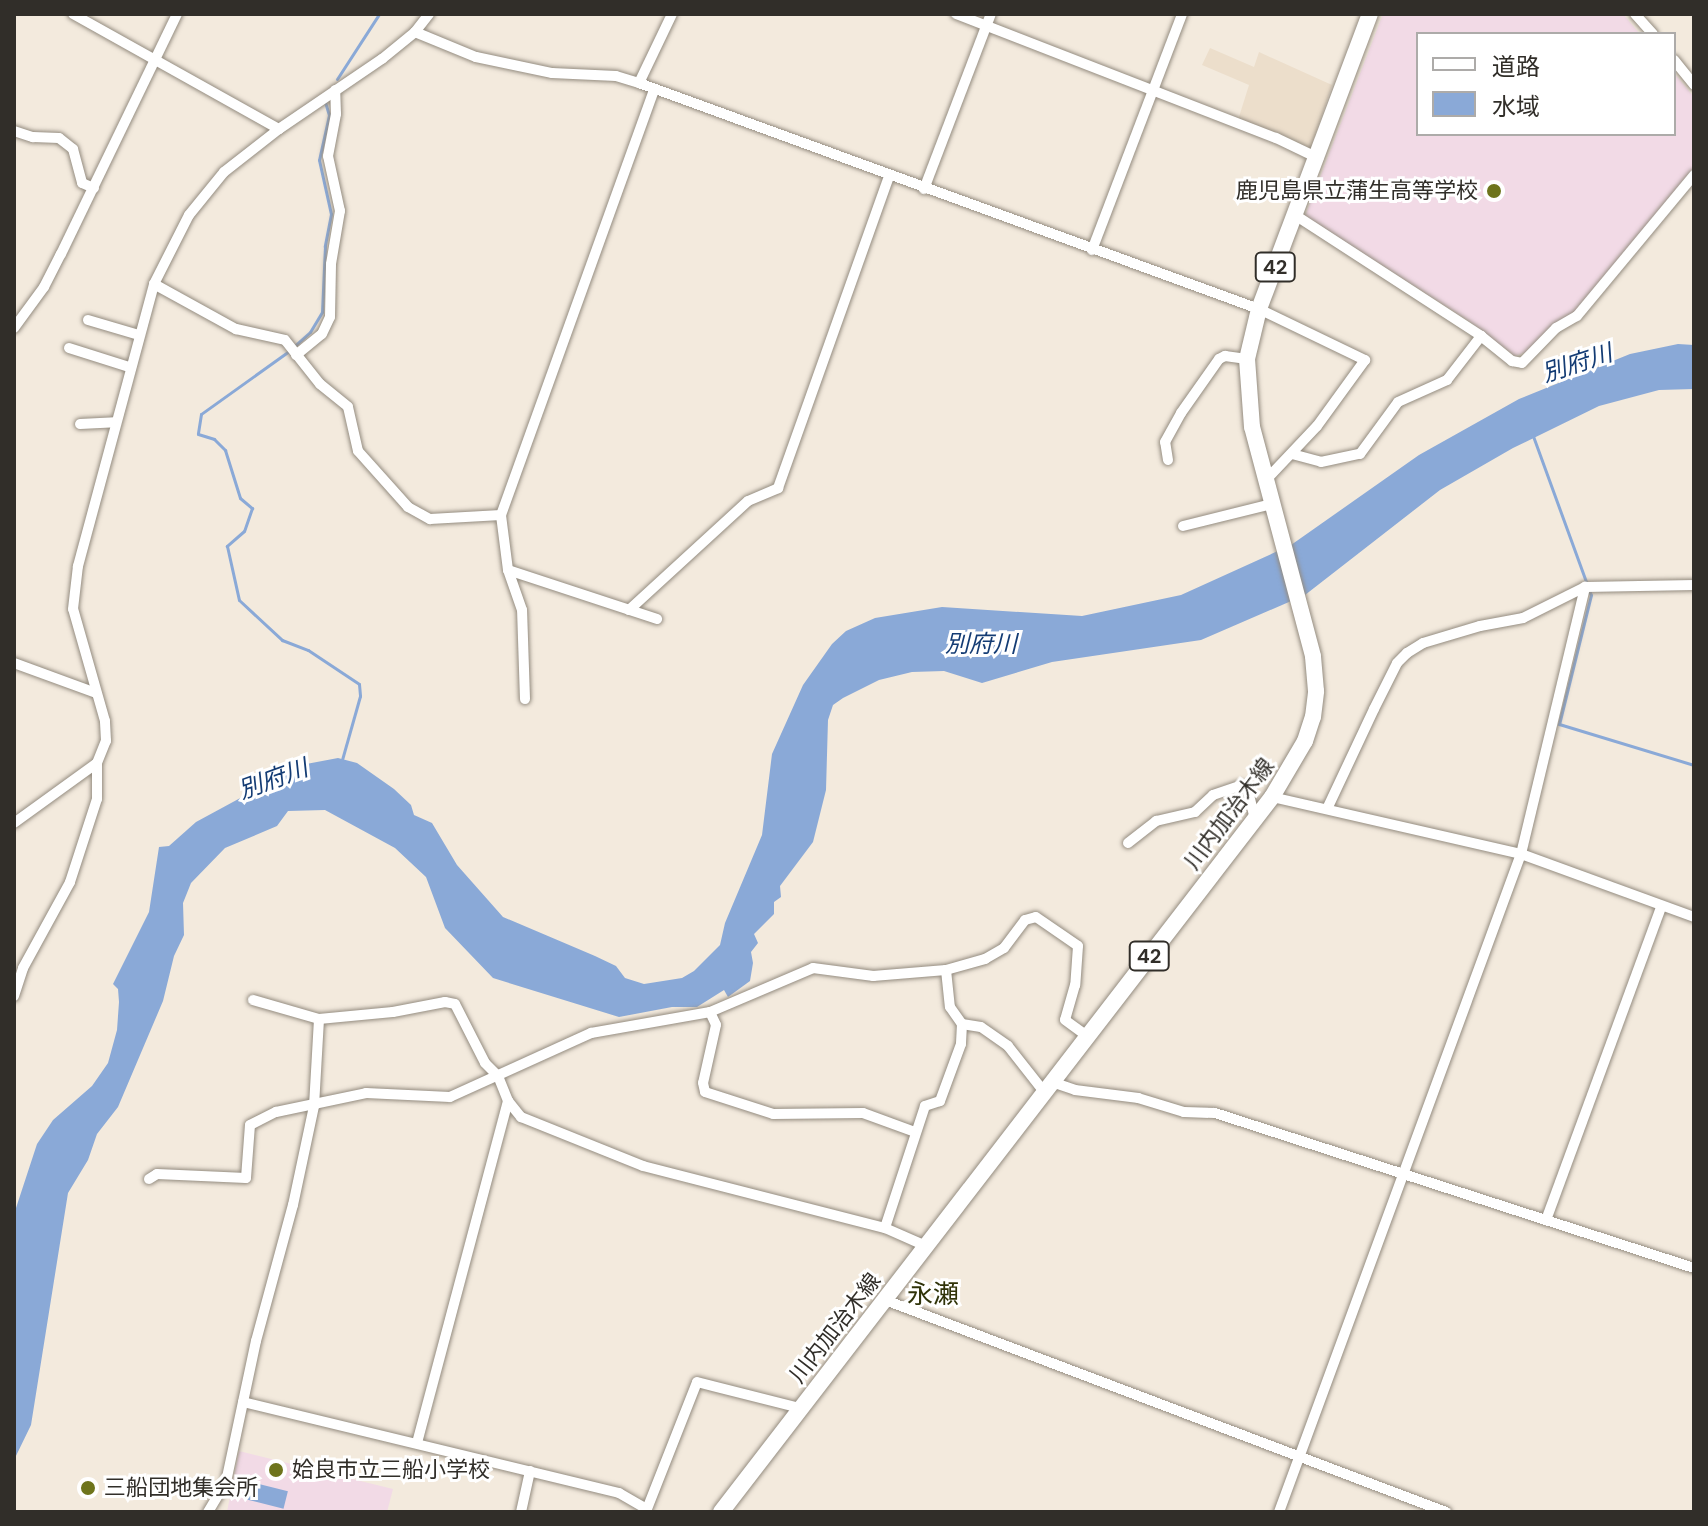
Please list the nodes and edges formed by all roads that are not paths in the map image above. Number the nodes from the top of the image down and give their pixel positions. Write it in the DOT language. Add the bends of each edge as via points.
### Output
graph roads {
  1 [pos="73,14"];
  2 [pos="177,14"];
  3 [pos="429,14"];
  4 [pos="672,14"];
  5 [pos="956,14"];
  6 [pos="991,14"];
  7 [pos="1182,14"];
  8 [pos="1370,14"];
  9 [pos="1635,14"];
  10 [pos="1648,19"];
  11 [pos="986,26"];
  12 [pos="415,32"];
  13 [pos="154,57"];
  14 [pos="1676,62"];
  15 [pos="639,83"];
  16 [pos="1694,85"];
  17 [pos="335,90"];
  18 [pos="654,90"];
  19 [pos="1151,93"];
  20 [pos="279,129"];
  21 [pos="14,131"];
  22 [pos="1318,158"];
  23 [pos="1694,175"];
  24 [pos="889,176"];
  25 [pos="94,188"];
  26 [pos="924,189"];
  27 [pos="1295,215"];
  28 [pos="1092,250"];
  29 [pos="154,284"];
  30 [pos="1259,309"];
  31 [pos="88,320"];
  32 [pos="14,328"];
  33 [pos="139,335"];
  34 [pos="1481,336"];
  35 [pos="69,348"];
  36 [pos="295,353"];
  37 [pos="1247,359"];
  38 [pos="129,367"];
  39 [pos="115,422"];
  40 [pos="80,424"];
  41 [pos="1292,454"];
  42 [pos="1168,460"];
  43 [pos="1266,480"];
  44 [pos="1272,504"];
  45 [pos="501,515"];
  46 [pos="1183,526"];
  47 [pos="508,570"];
  48 [pos="1694,585"];
  49 [pos="1585,587"];
  50 [pos="629,610"];
  51 [pos="657,619"];
  52 [pos="14,663"];
  53 [pos="96,693"];
  54 [pos="525,699"];
  55 [pos="97,763"];
  56 [pos="1272,797"];
  57 [pos="1327,809"];
  58 [pos="1255,819"];
  59 [pos="14,823"];
  60 [pos="1128,843"];
  61 [pos="1521,854"];
  62 [pos="1661,907"];
  63 [pos="1694,917"];
  64 [pos="946,970"];
  65 [pos="14,996"];
  66 [pos="253,1000"];
  67 [pos="710,1012"];
  68 [pos="319,1019"];
  69 [pos="962,1024"];
  70 [pos="1087,1036"];
  71 [pos="498,1076"];
  72 [pos="1048,1088"];
  73 [pos="508,1101"];
  74 [pos="314,1106"];
  75 [pos="915,1132"];
  76 [pos="1404,1174"];
  77 [pos="149,1179"];
  78 [pos="1546,1220"];
  79 [pos="885,1228"];
  80 [pos="926,1246"];
  81 [pos="1694,1268"];
  82 [pos="885,1300"];
  83 [pos="243,1402"];
  84 [pos="800,1408"];
  85 [pos="417,1443"];
  86 [pos="1300,1458"];
  87 [pos="530,1471"];
  88 [pos="208,1512"];
  89 [pos="521,1512"];
  90 [pos="721,1512"];
  91 [pos="1279,1512"];
  92 [pos="1446,1512"];
  1 -- 13 [label="street"];
  2 -- 13 [label="street"];
  3 -- 12 [label="street"];
  4 -- 15 [label="street"];
  5 -- 11 [label="street"];
  6 -- 11 [label="street"];
  7 -- 19 [label="street"];
  8 -- 22 [label="main road, 川内加治木線 / 42"];
  9 -- 10 [label="street"];
  11 -- 19 [label="street"];
  11 -- 26 [label="street"];
  12 -- 15 [label="street" via="476,57"];
  12 -- 17 [label="street"];
  13 -- 20 [label="street"];
  13 -- 25 [label="street"];
  14 -- 16 [label="street"];
  15 -- 18 [label="street"];
  17 -- 20 [label="street"];
  17 -- 36 [label="street" via="335,131 328,156 340,211 330,317 322,334"];
  18 -- 24 [label="street"];
  18 -- 45 [label="street"];
  19 -- 22 [label="street"];
  19 -- 28 [label="street"];
  20 -- 29 [label="street" via="224,172 202,197"];
  21 -- 25 [label="street" via="59,138 73,149 82,183"];
  22 -- 27 [label="main road, 川内加治木線 / 42"];
  23 -- 34 [label="street" via="1577,316 1556,328 1530,358 1512,361"];
  24 -- 26 [label="street"];
  24 -- 50 [label="street" via="778,488 748,501"];
  25 -- 32 [label="street" via="44,287"];
  26 -- 28 [label="street"];
  27 -- 30 [label="main road, 川内加治木線 / 42"];
  27 -- 34 [label="street"];
  28 -- 30 [label="street"];
  29 -- 33 [label="street"];
  29 -- 36 [label="street" via="236,329 285,340"];
  30 -- 37 [label="main road, 川内加治木線 / 42"];
  30 -- 41 [label="street" via="1365,360"];
  31 -- 33 [label="street"];
  33 -- 38 [label="street"];
  34 -- 41 [label="street" via="1447,380 1398,402 1360,454 1321,462"];
  35 -- 38 [label="street"];
  36 -- 45 [label="street" via="348,407 358,451 408,507 430,519"];
  37 -- 42 [label="street" via="1219,359 1165,442"];
  37 -- 43 [label="main road, 川内加治木線 / 42" via="1252,427"];
  38 -- 39 [label="street"];
  39 -- 40 [label="street"];
  39 -- 53 [label="street" via="78,566 73,609"];
  41 -- 43 [label="street"];
  43 -- 44 [label="main road, 川内加治木線 / 42"];
  44 -- 46 [label="street"];
  44 -- 56 [label="main road, 川内加治木線 / 42" via="1313,656 1313,717 1293,766"];
  45 -- 47 [label="street"];
  47 -- 50 [label="street"];
  47 -- 54 [label="street" via="522,610"];
  48 -- 49 [label="street"];
  49 -- 57 [label="street" via="1523,618 1423,643 1407,653 1391,675"];
  49 -- 61 [label="street"];
  50 -- 51 [label="street"];
  52 -- 53 [label="street"];
  53 -- 55 [label="street" via="106,741"];
  55 -- 59 [label="street"];
  55 -- 65 [label="street" via="97,799 77,864"];
  56 -- 57 [label="street"];
  56 -- 58 [label="main road, 川内加治木線 / 42"];
  57 -- 61 [label="street"];
  58 -- 60 [label="street" via="1247,787 1239,786 1213,795 1195,812 1156,821"];
  58 -- 70 [label="main road, 川内加治木線 / 42"];
  61 -- 62 [label="street"];
  61 -- 76 [label="street"];
  62 -- 63 [label="street"];
  62 -- 78 [label="street"];
  64 -- 67 [label="street" via="873,976 813,968"];
  64 -- 69 [label="street" via="950,1007"];
  64 -- 70 [label="street" via="1004,948 1025,920 1036,917 1078,946 1065,1020"];
  66 -- 68 [label="street"];
  67 -- 71 [label="street" via="591,1033"];
  67 -- 75 [label="street" via="716,1025 705,1092 773,1114 863,1113"];
  68 -- 71 [label="street" via="455,1004 485,1063"];
  68 -- 74 [label="street"];
  69 -- 72 [label="street" via="981,1027 1008,1046"];
  69 -- 75 [label="street" via="961,1044 940,1101 925,1106"];
  70 -- 72 [label="main road, 川内加治木線 / 42"];
  71 -- 73 [label="street"];
  71 -- 74 [label="street" via="450,1097 366,1093"];
  72 -- 76 [label="street" via="1215,1113"];
  72 -- 80 [label="main road, 川内加治木線 / 42"];
  73 -- 79 [label="street" via="521,1117 643,1166"];
  73 -- 85 [label="street"];
  74 -- 77 [label="street" via="276,1112 250,1125 246,1178 157,1174"];
  74 -- 83 [label="street"];
  75 -- 79 [label="street"];
  76 -- 78 [label="street"];
  76 -- 86 [label="street"];
  78 -- 81 [label="street"];
  79 -- 80 [label="street"];
  80 -- 82 [label="main road, 川内加治木線 / 42"];
  82 -- 84 [label="main road, 川内加治木線 / 42"];
  82 -- 86 [label="street"];
  83 -- 85 [label="street"];
  83 -- 88 [label="street" via="226,1482"];
  84 -- 87 [label="street" via="697,1382 647,1509 619,1493"];
  84 -- 90 [label="main road, 川内加治木線 / 42"];
  85 -- 87 [label="street"];
  86 -- 91 [label="street"];
  86 -- 92 [label="street"];
  87 -- 89 [label="street"];
}
